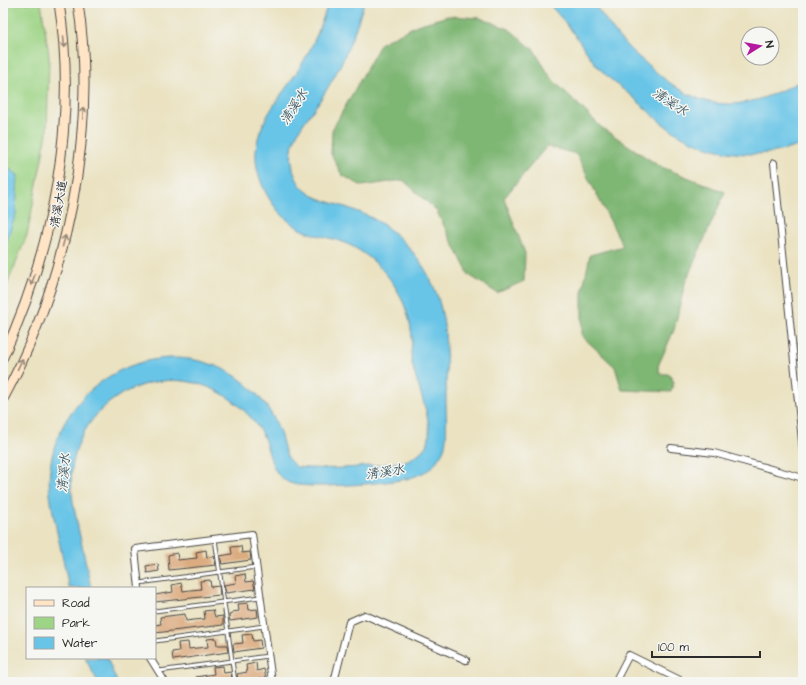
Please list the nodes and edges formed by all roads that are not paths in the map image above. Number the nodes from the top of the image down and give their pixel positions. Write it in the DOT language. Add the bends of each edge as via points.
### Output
graph roads {
  1 [pos="59,3"];
  2 [pos="78,3"];
  3 [pos="774,163"];
  4 [pos="3,357"];
  5 [pos="3,399"];
  6 [pos="671,448"];
  7 [pos="803,451"];
  8 [pos="803,478"];
  9 [pos="215,539"];
  10 [pos="256,567"];
  11 [pos="220,572"];
  12 [pos="139,585"];
  13 [pos="260,596"];
  14 [pos="224,601"];
  15 [pos="156,611"];
  16 [pos="264,626"];
  17 [pos="228,631"];
  18 [pos="156,641"];
  19 [pos="268,656"];
  20 [pos="151,659"];
  21 [pos="466,660"];
  22 [pos="232,661"];
  23 [pos="159,671"];
  24 [pos="165,682"];
  25 [pos="234,682"];
  26 [pos="272,682"];
  27 [pos="334,682"];
  28 [pos="615,682"];
  29 [pos="684,682"];
  1 -- 4 [label="main road, 清溪大道, one-way" via="65,85 64,127 57,178 48,230 34,278"];
  5 -- 2 [label="main road, 清溪大道, one-way" via="32,337 52,284 76,181 84,85"];
  3 -- 7 [label="street"];
  6 -- 8 [label="street" via="714,453"];
  9 -- 10 [label="street" via="252,534"];
  9 -- 11 [label="lane"];
  9 -- 12 [label="street" via="135,549"];
  10 -- 11 [label="lane"];
  10 -- 13 [label="street"];
  11 -- 12 [label="lane"];
  11 -- 14 [label="lane"];
  13 -- 14 [label="lane"];
  13 -- 16 [label="street"];
  14 -- 15 [label="lane"];
  14 -- 17 [label="lane"];
  16 -- 17 [label="lane"];
  16 -- 19 [label="street"];
  17 -- 18 [label="lane"];
  17 -- 22 [label="lane"];
  19 -- 22 [label="lane"];
  19 -- 26 [label="street"];
  20 -- 23 [label="street"];
  21 -- 27 [label="street" via="365,614 349,622"];
  22 -- 23 [label="lane"];
  22 -- 25 [label="lane"];
  23 -- 24 [label="street"];
  28 -- 29 [label="street" via="628,655"];
}
